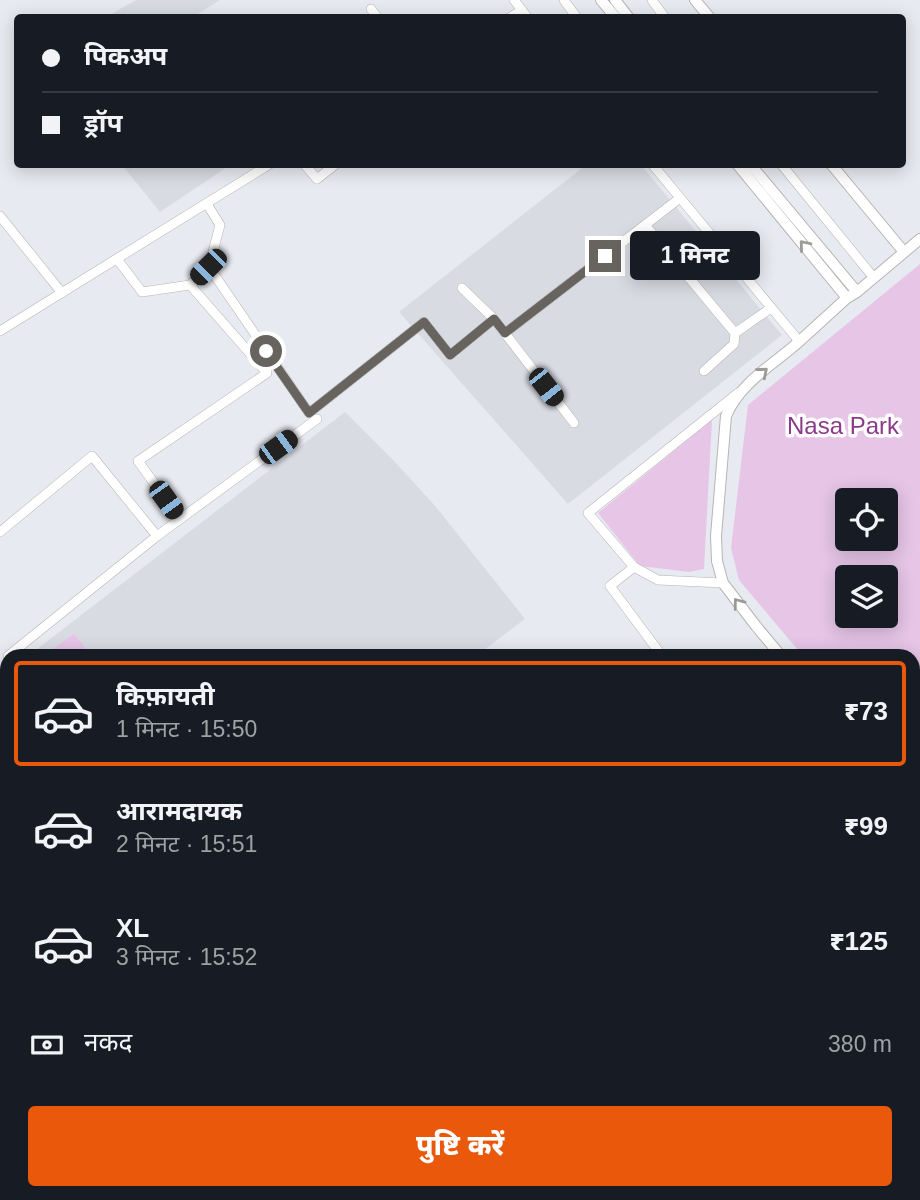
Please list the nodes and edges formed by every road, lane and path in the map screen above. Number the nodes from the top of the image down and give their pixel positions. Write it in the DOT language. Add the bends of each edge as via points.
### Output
graph roads {
  1 [pos="514,0"];
  2 [pos="601,0"];
  3 [pos="615,0"];
  4 [pos="652,0"];
  5 [pos="695,0"];
  6 [pos="371,9"];
  7 [pos="375,14"];
  8 [pos="525,14"];
  9 [pos="613,14"];
  10 [pos="626,14"];
  11 [pos="663,14"];
  12 [pos="707,14"];
  13 [pos="261,168"];
  14 [pos="308,168"];
  15 [pos="330,168"];
  16 [pos="655,168"];
  17 [pos="741,168"];
  18 [pos="753,168"];
  19 [pos="784,168"];
  20 [pos="834,168"];
  21 [pos="680,198"];
  22 [pos="207,204"];
  23 [pos="0,216"];
  24 [pos="645,225"];
  25 [pos="920,239"];
  26 [pos="904,252"];
  27 [pos="117,259"];
  28 [pos="208,267"];
  29 [pos="874,278"];
  30 [pos="190,285"];
  31 [pos="462,288"];
  32 [pos="62,293"];
  33 [pos="852,295"];
  34 [pos="771,308"];
  35 [pos="494,319"];
  36 [pos="0,331"];
  37 [pos="505,333"];
  38 [pos="735,333"];
  39 [pos="799,341"];
  40 [pos="704,371"];
  41 [pos="745,387"];
  42 [pos="317,419"];
  43 [pos="574,422"];
  44 [pos="180,519"];
  45 [pos="0,532"];
  46 [pos="157,536"];
  47 [pos="634,567"];
  48 [pos="723,583"];
  49 [pos="17,649"];
  50 [pos="657,649"];
  51 [pos="775,649"];
  1 -- 8 [label="street"];
  2 -- 9 [label="street"];
  3 -- 10 [label="street"];
  4 -- 11 [label="street"];
  5 -- 12 [label="street"];
  6 -- 7 [label="street"];
  13 -- 22 [label="street"];
  14 -- 15 [label="street" via="317,178"];
  16 -- 21 [label="street"];
  33 -- 17 [label="street, one-way"];
  18 -- 33 [label="street"];
  19 -- 29 [label="street"];
  20 -- 26 [label="street"];
  21 -- 24 [label="street"];
  21 -- 34 [label="street"];
  22 -- 27 [label="street"];
  22 -- 28 [label="street" via="220,225"];
  23 -- 32 [label="street"];
  24 -- 37 [label="street"];
  24 -- 38 [label="street"];
  25 -- 26 [label="street"];
  26 -- 29 [label="street"];
  27 -- 30 [label="street" via="142,292"];
  27 -- 32 [label="street"];
  28 -- 30 [label="street"];
  28 -- 35 [label="street" via="309,413 424,322 450,355"];
  29 -- 33 [label="street"];
  30 -- 44 [label="street" via="267,373 138,461"];
  31 -- 35 [label="street"];
  32 -- 36 [label="street"];
  33 -- 39 [label="street"];
  34 -- 38 [label="street"];
  34 -- 39 [label="street"];
  35 -- 37 [label="street"];
  37 -- 43 [label="street"];
  38 -- 40 [label="street" via="734,344"];
  41 -- 39 [label="street, one-way"];
  41 -- 47 [label="street" via="588,513"];
  41 -- 48 [label="street" via="732,402 724,427 716,536"];
  42 -- 44 [label="street"];
  44 -- 46 [label="street"];
  45 -- 46 [label="street" via="92,456"];
  46 -- 49 [label="street"];
  47 -- 48 [label="street" via="658,580"];
  47 -- 50 [label="street" via="610,586"];
  51 -- 48 [label="street, one-way"];
}
